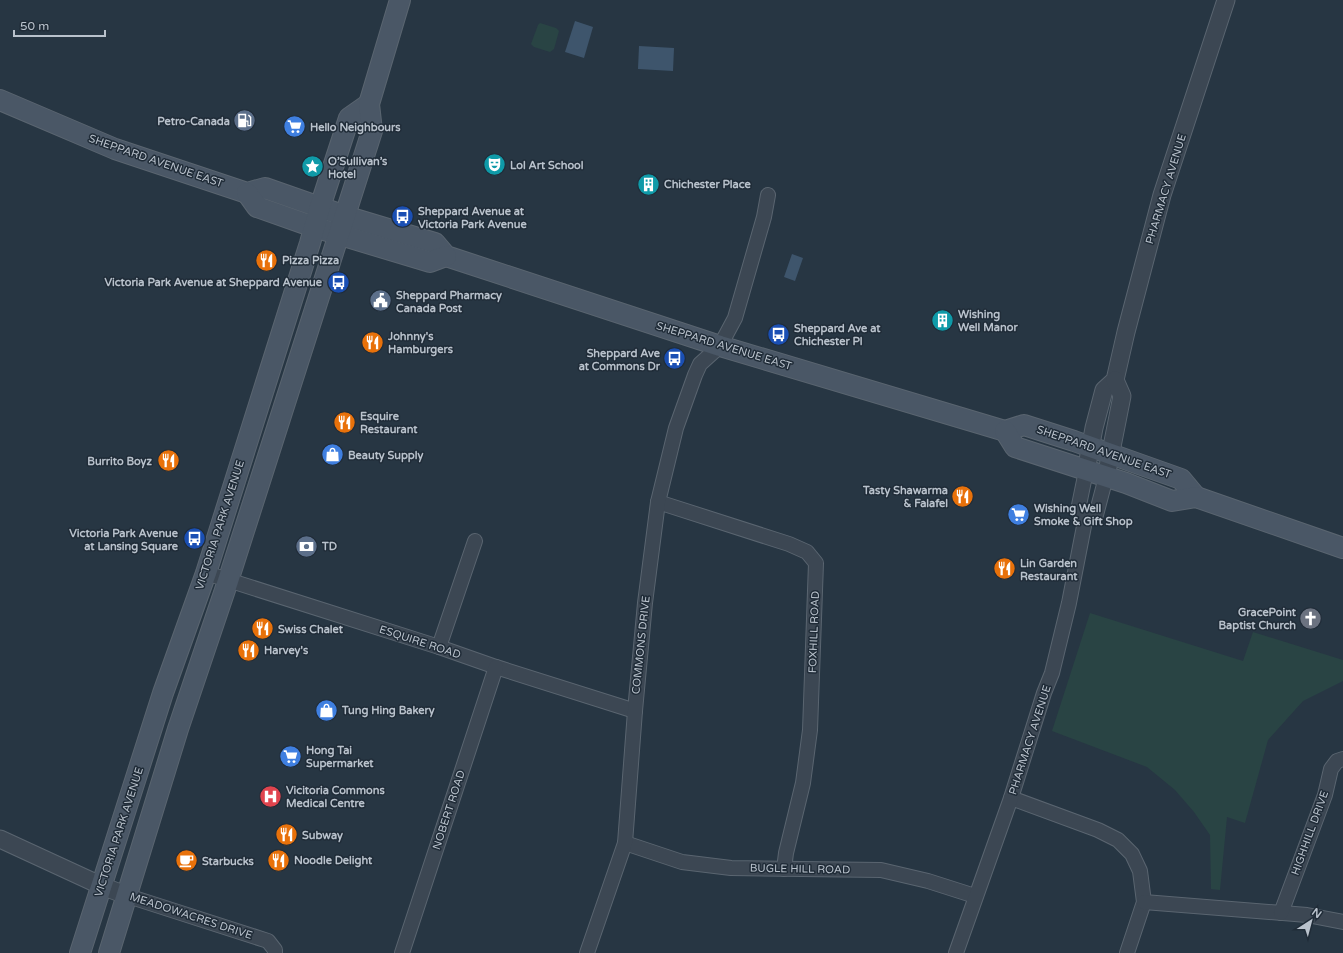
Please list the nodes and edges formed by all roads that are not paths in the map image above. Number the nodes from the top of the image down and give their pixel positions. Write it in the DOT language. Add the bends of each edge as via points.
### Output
graph roads {
  1 [pos="400,0"];
  2 [pos="1226,0"];
  3 [pos="0,100"];
  4 [pos="369,104"];
  5 [pos="247,193"];
  6 [pos="768,195"];
  7 [pos="320,207"];
  8 [pos="342,225"];
  9 [pos="314,227"];
  10 [pos="720,346"];
  11 [pos="1115,380"];
  12 [pos="1005,431"];
  13 [pos="1091,447"];
  14 [pos="1110,454"];
  15 [pos="1086,471"];
  16 [pos="1106,477"];
  17 [pos="1196,497"];
  18 [pos="658,502"];
  19 [pos="1085,521"];
  20 [pos="475,542"];
  21 [pos="1343,548"];
  22 [pos="206,573"];
  23 [pos="228,581"];
  24 [pos="440,647"];
  25 [pos="496,667"];
  26 [pos="635,711"];
  27 [pos="1343,759"];
  28 [pos="1011,798"];
  29 [pos="0,840"];
  30 [pos="625,843"];
  31 [pos="784,869"];
  32 [pos="102,886"];
  33 [pos="128,896"];
  34 [pos="975,896"];
  35 [pos="1144,902"];
  36 [pos="1281,912"];
  37 [pos="1343,922"];
  38 [pos="80,953"];
  39 [pos="109,953"];
  40 [pos="275,953"];
  41 [pos="402,953"];
  42 [pos="587,953"];
  43 [pos="956,953"];
  44 [pos="1127,953"];
  1 -- 4 [label="main road"];
  2 -- 11 [label="street, PHARMACY AVENUE" via="1162,195"];
  3 -- 5 [label="main road, SHEPPARD AVENUE EAST" via="115,149"];
  4 -- 7 [label="main road, VICTORIA PARK AVENUE" via="350,118"];
  4 -- 8 [label="main road" via="372,131"];
  5 -- 7 [label="main road, SHEPPARD AVENUE EAST" via="265,188"];
  5 -- 9 [label="main road, SHEPPARD AVENUE EAST" via="257,207"];
  6 -- 10 [label="street" via="735,318"];
  7 -- 8 [label="main road, SHEPPARD AVENUE EAST"];
  7 -- 9 [label="main road, VICTORIA PARK AVENUE"];
  8 -- 9 [label="main road, SHEPPARD AVENUE EAST"];
  8 -- 10 [label="main road, SHEPPARD AVENUE EAST" via="430,262 446,256"];
  8 -- 23 [label="main road"];
  9 -- 22 [label="main road, VICTORIA PARK AVENUE"];
  10 -- 12 [label="main road, SHEPPARD AVENUE EAST"];
  10 -- 18 [label="street, COMMONS DRIVE" via="700,364 695,376 676,428"];
  11 -- 13 [label="street, PHARMACY AVENUE" via="1104,390"];
  11 -- 14 [label="street" via="1122,396"];
  12 -- 13 [label="main road, SHEPPARD AVENUE EAST" via="1024,425"];
  12 -- 15 [label="main road, SHEPPARD AVENUE EAST" via="1015,447"];
  13 -- 14 [label="main road, SHEPPARD AVENUE EAST"];
  13 -- 15 [label="street, PHARMACY AVENUE"];
  14 -- 16 [label="street"];
  14 -- 17 [label="main road, SHEPPARD AVENUE EAST" via="1181,479"];
  15 -- 16 [label="main road, SHEPPARD AVENUE EAST"];
  15 -- 19 [label="street, PHARMACY AVENUE" via="1078,510"];
  16 -- 17 [label="main road, SHEPPARD AVENUE EAST" via="1172,501"];
  16 -- 19 [label="street" via="1096,515"];
  17 -- 21 [label="main road, SHEPPARD AVENUE EAST"];
  18 -- 26 [label="street, COMMONS DRIVE"];
  18 -- 31 [label="street, FOXHILL ROAD" via="789,544 807,552 816,563 810,730 803,783"];
  19 -- 28 [label="street, PHARMACY AVENUE" via="1052,673"];
  20 -- 24 [label="street"];
  22 -- 23 [label="street, ESQUIRE ROAD"];
  22 -- 32 [label="main road, VICTORIA PARK AVENUE" via="163,693"];
  23 -- 24 [label="street, ESQUIRE ROAD"];
  23 -- 33 [label="main road" via="178,729"];
  24 -- 25 [label="street, ESQUIRE ROAD"];
  25 -- 26 [label="street, ESQUIRE ROAD"];
  25 -- 41 [label="street, NOBERT ROAD"];
  26 -- 30 [label="street, COMMONS DRIVE"];
  27 -- 36 [label="street, HIGHHILL DRIVE" via="1337,761 1331,769 1325,795"];
  28 -- 34 [label="street, PHARMACY AVENUE"];
  28 -- 35 [label="street" via="1098,830 1118,840 1132,854 1140,871"];
  29 -- 32 [label="street, MEADOWACRES DRIVE"];
  30 -- 31 [label="street, BUGLE HILL ROAD" via="682,862 731,868"];
  30 -- 42 [label="street, COMMONS DRIVE"];
  31 -- 34 [label="street, BUGLE HILL ROAD" via="881,870"];
  32 -- 33 [label="street, MEADOWACRES DRIVE"];
  32 -- 38 [label="main road, VICTORIA PARK AVENUE"];
  33 -- 39 [label="main road"];
  33 -- 40 [label="street, MEADOWACRES DRIVE" via="268,941"];
  34 -- 43 [label="street, PHARMACY AVENUE"];
  35 -- 36 [label="street"];
  35 -- 44 [label="street"];
  36 -- 37 [label="street"];
}
